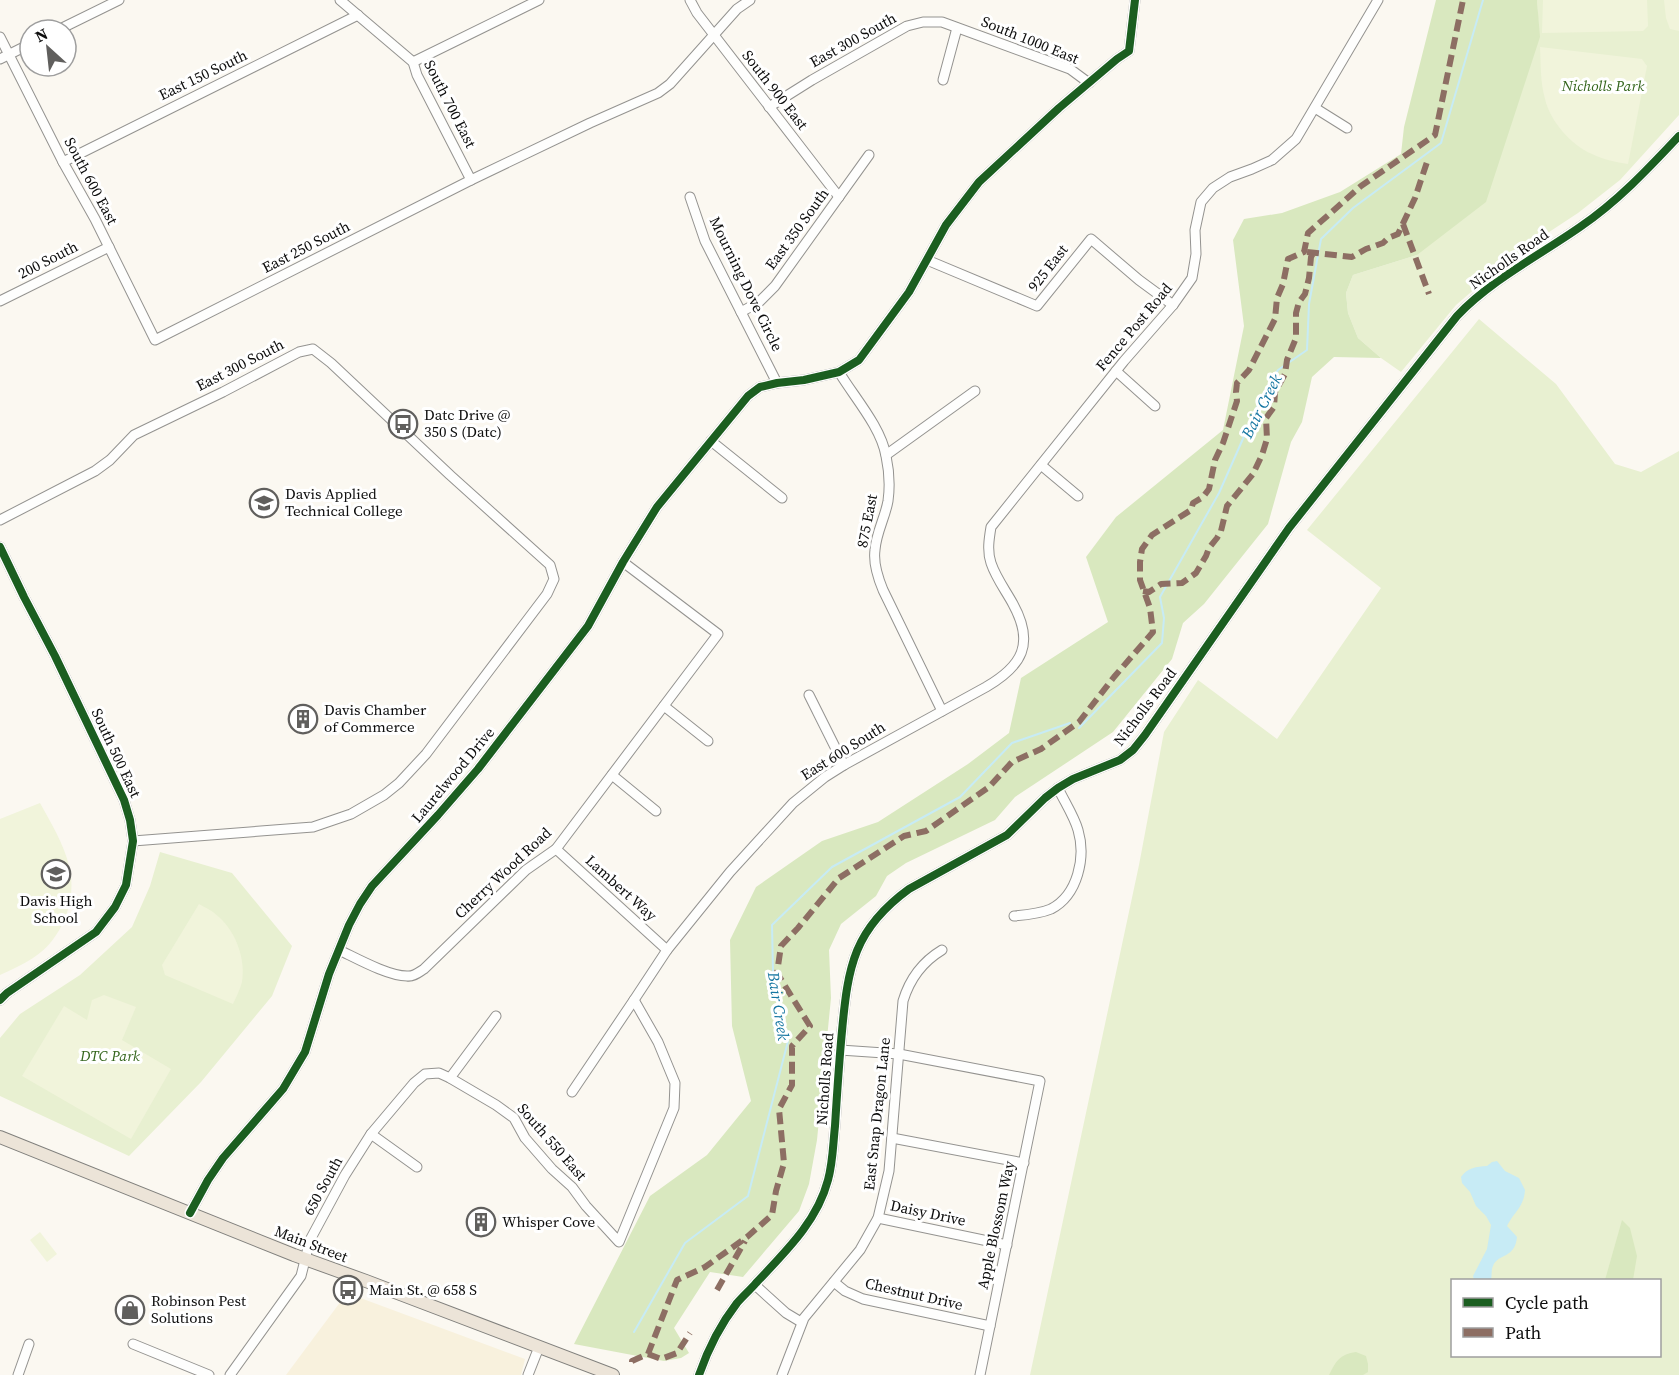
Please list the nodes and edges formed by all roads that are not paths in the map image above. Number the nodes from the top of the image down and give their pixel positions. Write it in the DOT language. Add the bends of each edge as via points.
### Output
graph roads {
  1 [pos="119,0"];
  2 [pos="340,0"];
  3 [pos="539,0"];
  4 [pos="690,0"];
  5 [pos="750,0"];
  6 [pos="1135,0"];
  7 [pos="1378,0"];
  8 [pos="358,15"];
  9 [pos="78,20"];
  10 [pos="957,28"];
  11 [pos="714,36"];
  12 [pos="0,37"];
  13 [pos="18,50"];
  14 [pos="4,57"];
  15 [pos="413,62"];
  16 [pos="943,80"];
  17 [pos="1089,83"];
  18 [pos="769,107"];
  19 [pos="1315,108"];
  20 [pos="1347,128"];
  21 [pos="1679,136"];
  22 [pos="869,155"];
  23 [pos="63,162"];
  24 [pos="471,180"];
  25 [pos="690,197"];
  26 [pos="839,197"];
  27 [pos="109,246"];
  28 [pos="927,260"];
  29 [pos="0,301"];
  30 [pos="1173,305"];
  31 [pos="741,312"];
  32 [pos="155,340"];
  33 [pos="1116,371"];
  34 [pos="839,372"];
  35 [pos="777,382"];
  36 [pos="975,391"];
  37 [pos="1155,406"];
  38 [pos="711,441"];
  39 [pos="886,455"];
  40 [pos="1041,465"];
  41 [pos="1078,496"];
  42 [pos="782,498"];
  43 [pos="0,520"];
  44 [pos="0,547"];
  45 [pos="623,562"];
  46 [pos="986,687"];
  47 [pos="809,695"];
  48 [pos="664,706"];
  49 [pos="942,711"];
  50 [pos="708,741"];
  51 [pos="844,765"];
  52 [pos="612,775"];
  53 [pos="1058,788"];
  54 [pos="656,812"];
  55 [pos="133,841"];
  56 [pos="556,849"];
  57 [pos="1014,916"];
  58 [pos="339,950"];
  59 [pos="667,950"];
  60 [pos="942,950"];
  61 [pos="0,1000"];
  62 [pos="634,1000"];
  63 [pos="496,1016"];
  64 [pos="840,1050"];
  65 [pos="899,1054"];
  66 [pos="450,1078"];
  67 [pos="572,1092"];
  68 [pos="371,1134"];
  69 [pos="0,1137"];
  70 [pos="892,1138"];
  71 [pos="1024,1163"];
  72 [pos="417,1167"];
  73 [pos="190,1213"];
  74 [pos="878,1218"];
  75 [pos="1006,1245"];
  76 [pos="305,1259"];
  77 [pos="834,1282"];
  78 [pos="754,1285"];
  79 [pos="801,1322"];
  80 [pos="990,1326"];
  81 [pos="29,1344"];
  82 [pos="133,1344"];
  83 [pos="539,1347"];
  84 [pos="18,1375"];
  85 [pos="209,1375"];
  86 [pos="230,1375"];
  87 [pos="528,1375"];
  88 [pos="613,1375"];
  89 [pos="699,1375"];
  90 [pos="782,1375"];
  91 [pos="980,1375"];
  1 -- 9 [label="street"];
  2 -- 8 [label="street, South 700 East"];
  3 -- 15 [label="street"];
  4 -- 11 [label="street, South 900 East"];
  5 -- 11 [label="street"];
  6 -- 17 [label="street" via="1129,51"];
  7 -- 19 [label="street, Fence Post Road"];
  8 -- 15 [label="street, South 700 East"];
  8 -- 23 [label="street, East 150 South"];
  10 -- 16 [label="street"];
  10 -- 17 [label="street, South 1000 East" via="1070,69"];
  10 -- 18 [label="street, East 300 South" via="942,22 907,26"];
  11 -- 18 [label="street, South 900 East"];
  11 -- 24 [label="street, East 250 South" via="658,93"];
  12 -- 14 [label="street, South 600 East"];
  13 -- 14 [label="street"];
  14 -- 23 [label="street, South 600 East"];
  15 -- 24 [label="street, South 700 East"];
  17 -- 28 [label="street" via="979,182 946,225"];
  18 -- 26 [label="street, South 900 East"];
  19 -- 20 [label="street"];
  19 -- 30 [label="street, Fence Post Road" via="1296,139 1272,160 1230,177 1201,202 1192,278"];
  21 -- 53 [label="street, Nicholls Road" via="1620,196 1480,295 1457,316 1288,528 1138,743 1120,760"];
  22 -- 26 [label="street, East 350 South"];
  23 -- 27 [label="street, South 600 East"];
  24 -- 32 [label="street, East 250 South"];
  25 -- 31 [label="street, Mourning Dove Circle" via="705,241"];
  26 -- 31 [label="street, East 350 South" via="775,286"];
  27 -- 29 [label="street, 200 South"];
  27 -- 32 [label="street, South 600 East"];
  28 -- 30 [label="street, 925 East" via="1037,306 1090,238"];
  28 -- 34 [label="street" via="909,292 859,360"];
  30 -- 33 [label="street, Fence Post Road"];
  31 -- 35 [label="street, Mourning Dove Circle"];
  33 -- 37 [label="street"];
  33 -- 40 [label="street, Fence Post Road"];
  34 -- 35 [label="street, Laurelwood Drive"];
  34 -- 39 [label="street, 875 East" via="870,418"];
  35 -- 38 [label="street, Laurelwood Drive" via="748,396"];
  36 -- 39 [label="street"];
  38 -- 42 [label="street"];
  38 -- 45 [label="street, Laurelwood Drive" via="657,507"];
  39 -- 49 [label="street, 875 East" via="888,501 874,553 877,574"];
  40 -- 41 [label="street"];
  40 -- 46 [label="street, Fence Post Road" via="991,527 988,545 992,563 1023,626 1024,647 1014,667"];
  43 -- 55 [label="street, East 300 South" via="95,471 134,435 299,352 313,349 550,565 554,579 547,594 426,754 384,795 351,814 313,827"];
  44 -- 55 [label="street, South 500 East" via="124,800"];
  45 -- 48 [label="street, Cherry Wood Road" via="718,634"];
  45 -- 58 [label="street, Laurelwood Drive" via="588,626 478,770 372,885"];
  46 -- 49 [label="street, East 600 South"];
  47 -- 51 [label="street"];
  48 -- 50 [label="street"];
  48 -- 52 [label="street, Cherry Wood Road"];
  49 -- 51 [label="street, East 600 South"];
  51 -- 59 [label="street, East 600 South" via="793,803"];
  52 -- 54 [label="street"];
  52 -- 56 [label="street, Cherry Wood Road"];
  53 -- 57 [label="street" via="1078,832 1080,859 1075,881 1066,897 1050,909"];
  53 -- 64 [label="street, Nicholls Road" via="1007,836 909,889 880,914 851,964"];
  55 -- 61 [label="street, South 500 East" via="126,885 96,932"];
  56 -- 58 [label="street, Cherry Wood Road" via="526,870 415,975 389,972"];
  56 -- 59 [label="street, Lambert Way"];
  58 -- 73 [label="street, Laurelwood Drive" via="305,1053 283,1089 223,1158"];
  59 -- 62 [label="street, East 600 South"];
  60 -- 65 [label="street, East Snap Dragon Lane" via="922,966 906,991"];
  62 -- 66 [label="street, South 550 East" via="675,1083 674,1108 619,1242 525,1138 514,1118"];
  62 -- 67 [label="street, East 600 South"];
  63 -- 66 [label="street"];
  64 -- 65 [label="street"];
  64 -- 78 [label="street, Nicholls Road" via="832,1157 821,1202 804,1229"];
  65 -- 70 [label="street, East Snap Dragon Lane"];
  65 -- 71 [label="street, Apple Blossom Way" via="1040,1081"];
  66 -- 68 [label="street, 650 South" via="438,1073 425,1074"];
  68 -- 72 [label="street"];
  68 -- 76 [label="street, 650 South" via="310,1240"];
  69 -- 73 [label="main road, Main Street"];
  70 -- 71 [label="street"];
  70 -- 74 [label="street, East Snap Dragon Lane"];
  71 -- 75 [label="street, Apple Blossom Way"];
  73 -- 76 [label="main road, Main Street"];
  74 -- 75 [label="street, Daisy Drive"];
  74 -- 77 [label="street, East Snap Dragon Lane" via="860,1250"];
  75 -- 80 [label="street, Apple Blossom Way"];
  76 -- 83 [label="main road, Main Street"];
  76 -- 86 [label="street, 650 South" via="301,1276"];
  77 -- 79 [label="street, East Snap Dragon Lane"];
  77 -- 80 [label="street, Chestnut Drive" via="863,1299"];
  78 -- 79 [label="street"];
  78 -- 89 [label="street, Nicholls Road" via="719,1329"];
  79 -- 90 [label="street, East Snap Dragon Lane"];
  80 -- 91 [label="street, Apple Blossom Way"];
  81 -- 84 [label="street"];
  82 -- 85 [label="street"];
  83 -- 87 [label="street"];
  83 -- 88 [label="main road, Main Street"];
}
